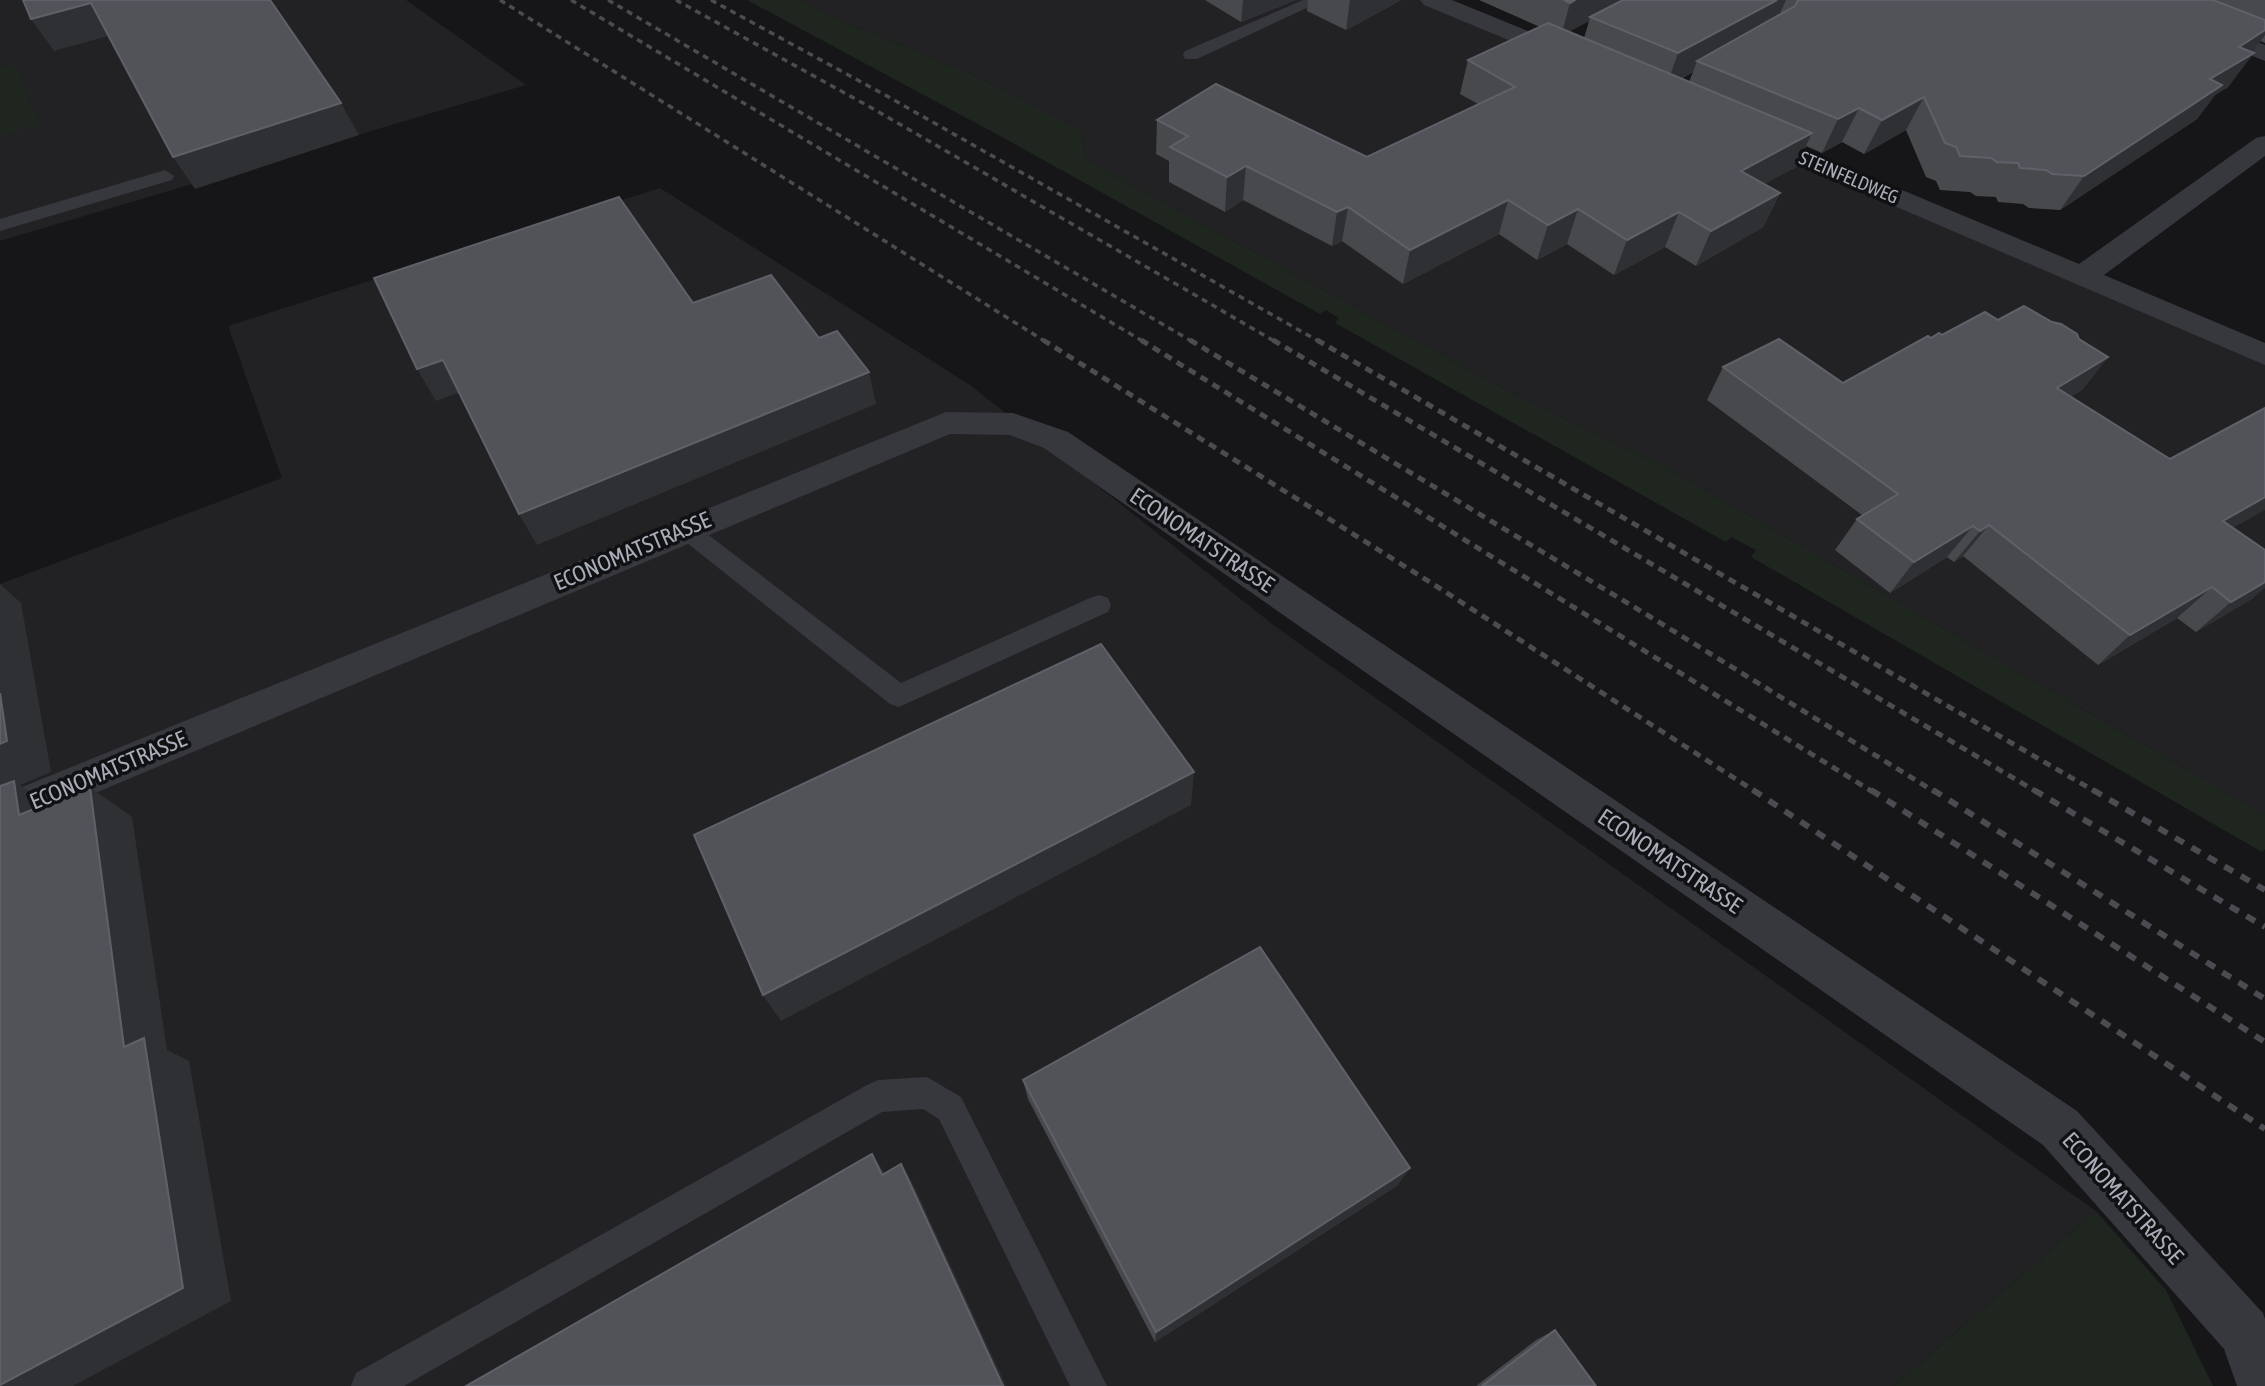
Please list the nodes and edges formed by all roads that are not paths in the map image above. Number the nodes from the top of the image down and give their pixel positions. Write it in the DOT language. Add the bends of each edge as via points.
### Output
graph roads {
  1 [pos="1316,0"];
  2 [pos="1432,0"];
  3 [pos="2135,0"];
  4 [pos="2265,54"];
  5 [pos="1191,55"];
  6 [pos="1592,66"];
  7 [pos="1726,124"];
  8 [pos="2265,144"];
  9 [pos="165,176"];
  10 [pos="0,225"];
  11 [pos="2081,277"];
  12 [pos="2265,355"];
  13 [pos="685,529"];
  14 [pos="1099,604"];
  15 [pos="0,815"];
  16 [pos="2255,1343"];
  17 [pos="369,1386"];
  18 [pos="1089,1386"];
  19 [pos="2263,1386"];
  1 -- 5 [label="lane"];
  2 -- 6 [label="street" via="1568,45"];
  3 -- 4 [label="street"];
  7 -- 11 [label="street, STEINFELDWEG"];
  8 -- 11 [label="street"];
  9 -- 10 [label="lane"];
  11 -- 12 [label="street, STEINFELDWEG"];
  13 -- 14 [label="lane" via="899,696"];
  13 -- 15 [label="street, ECONOMATSTRASSE"];
  13 -- 16 [label="street, ECONOMATSTRASSE" via="946,423 1013,424 1056,440 2060,1128"];
  16 -- 19 [label="street, ECONOMATSTRASSE"];
  17 -- 18 [label="lane" via="878,1096 927,1093 950,1108"];
}
